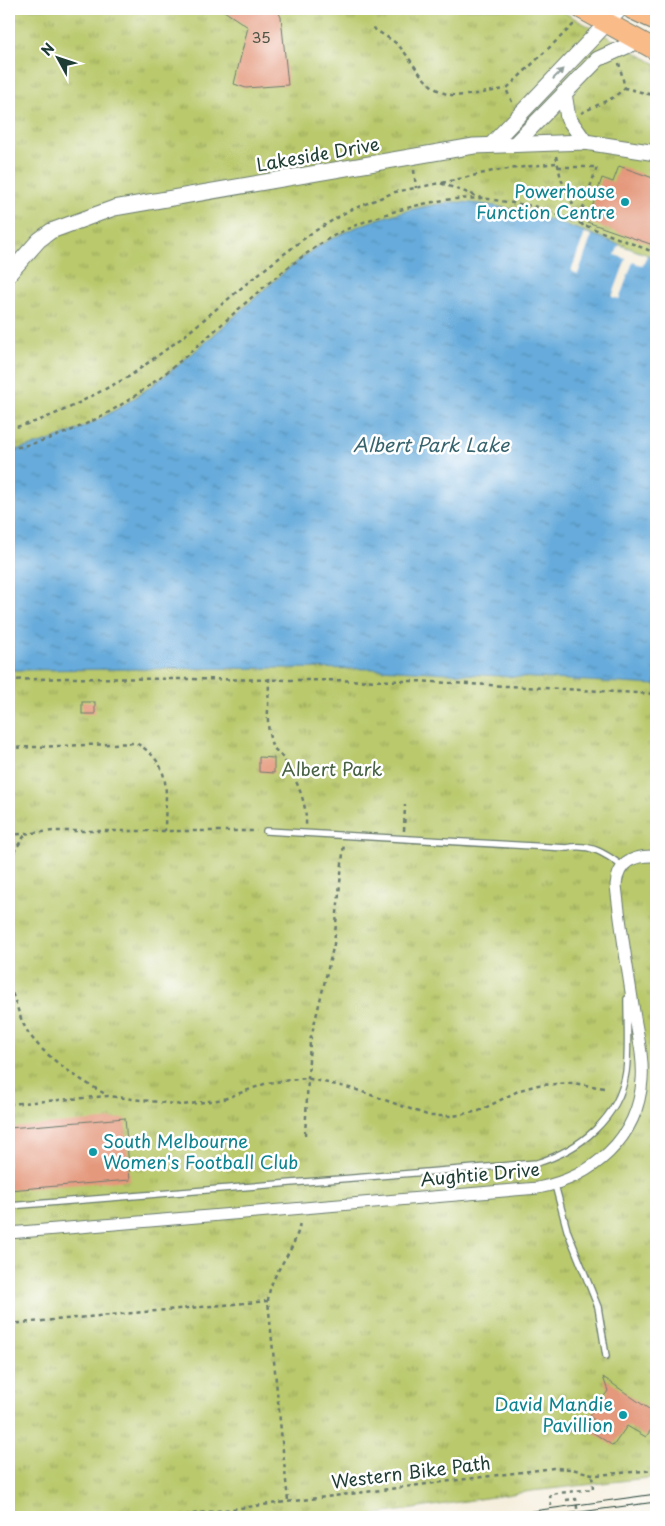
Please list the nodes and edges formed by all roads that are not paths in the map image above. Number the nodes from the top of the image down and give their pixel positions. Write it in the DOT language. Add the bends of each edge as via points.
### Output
graph roads {
  1 [pos="632,9"];
  2 [pos="613,16"];
  3 [pos="578,17"];
  4 [pos="656,20"];
  5 [pos="638,41"];
  6 [pos="656,50"];
  7 [pos="564,93"];
  8 [pos="585,142"];
  9 [pos="516,143"];
  10 [pos="491,145"];
  11 [pos="656,153"];
  12 [pos="9,274"];
  13 [pos="266,831"];
  14 [pos="656,856"];
  15 [pos="622,866"];
  16 [pos="628,972"];
  17 [pos="555,1185"];
  18 [pos="9,1206"];
  19 [pos="9,1233"];
  20 [pos="606,1356"];
  1 -- 4 [label="highway"];
  2 -- 3 [label="highway"];
  2 -- 5 [label="highway"];
  10 -- 2 [label="street, one-way"];
  5 -- 6 [label="highway"];
  5 -- 7 [label="street" via="598,59"];
  7 -- 8 [label="street" via="568,118"];
  7 -- 9 [label="street"];
  8 -- 9 [label="street, Lakeside Drive"];
  8 -- 11 [label="street, Lakeside Drive"];
  9 -- 10 [label="street, Lakeside Drive"];
  10 -- 12 [label="street, Lakeside Drive" via="114,208 51,231"];
  13 -- 15 [label="lane" via="567,848 585,846"];
  14 -- 15 [label="street" via="637,856"];
  15 -- 16 [label="street, Aughtie Drive" via="616,884"];
  16 -- 17 [label="street, Aughtie Drive" via="642,1068 636,1107 622,1139 611,1152 583,1174"];
  16 -- 18 [label="lane" via="623,1086 599,1126 580,1143 554,1158 527,1164"];
  17 -- 19 [label="street, Aughtie Drive"];
  17 -- 20 [label="lane" via="567,1230 598,1307"];
}
